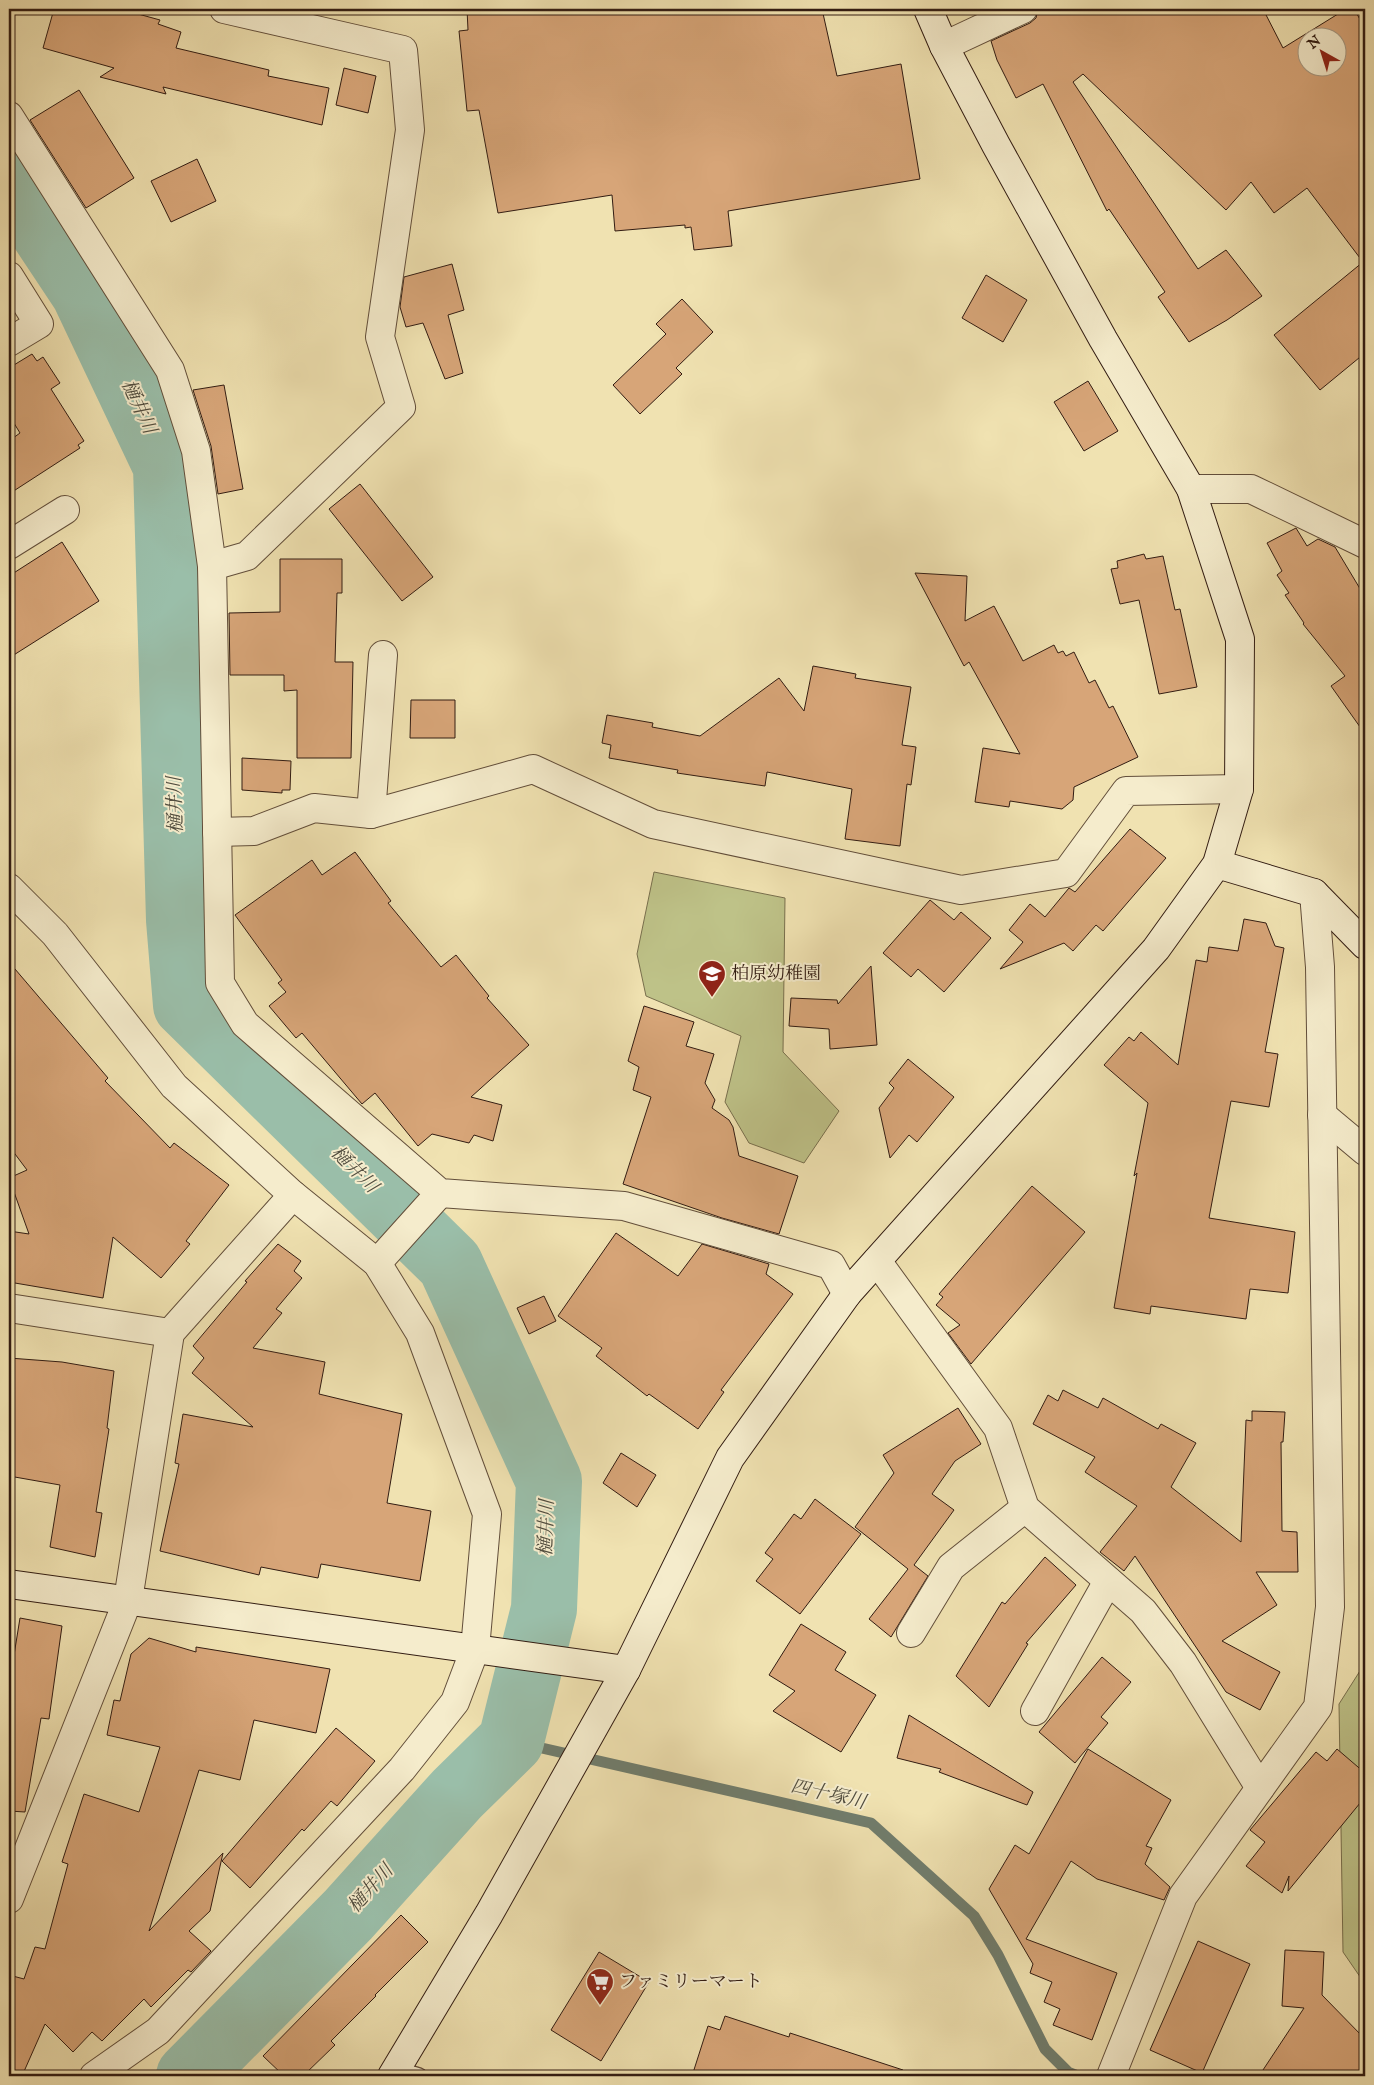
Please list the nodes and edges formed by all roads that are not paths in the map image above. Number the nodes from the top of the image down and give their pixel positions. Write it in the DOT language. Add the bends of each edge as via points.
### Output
graph roads {
  1 [pos="224,9"];
  2 [pos="928,9"];
  3 [pos="1023,9"];
  4 [pos="944,46"];
  5 [pos="9,116"];
  6 [pos="9,276"];
  7 [pos="9,342"];
  8 [pos="1191,489"];
  9 [pos="65,510"];
  10 [pos="1365,544"];
  11 [pos="9,545"];
  12 [pos="212,566"];
  13 [pos="383,655"];
  14 [pos="1239,789"];
  15 [pos="371,814"];
  16 [pos="217,832"];
  17 [pos="1217,864"];
  18 [pos="9,888"];
  19 [pos="1314,893"];
  20 [pos="1365,945"];
  21 [pos="1322,1115"];
  22 [pos="1365,1151"];
  23 [pos="440,1193"];
  24 [pos="293,1195"];
  25 [pos="877,1261"];
  26 [pos="378,1263"];
  27 [pos="847,1294"];
  28 [pos="9,1308"];
  29 [pos="170,1332"];
  30 [pos="1025,1508"];
  31 [pos="1108,1581"];
  32 [pos="9,1584"];
  33 [pos="128,1600"];
  34 [pos="911,1633"];
  35 [pos="486,1650"];
  36 [pos="626,1670"];
  37 [pos="1036,1710"];
  38 [pos="1260,1788"];
  39 [pos="21,1837"];
  40 [pos="9,1899"];
  41 [pos="402,2074"];
  42 [pos="94,2076"];
  43 [pos="1111,2076"];
  1 -- 12 [label="street" via="403,50 410,130 380,337 401,407 247,556"];
  2 -- 4 [label="street"];
  3 -- 4 [label="street"];
  4 -- 8 [label="street" via="1103,339"];
  5 -- 12 [label="street" via="170,370 196,451"];
  6 -- 7 [label="street" via="39,324"];
  8 -- 10 [label="street" via="1251,489"];
  8 -- 14 [label="street" via="1240,639"];
  9 -- 11 [label="street"];
  12 -- 16 [label="street"];
  13 -- 15 [label="street"];
  14 -- 15 [label="street" via="1126,791 1066,873 961,890 653,824 532,769"];
  14 -- 17 [label="street"];
  15 -- 16 [label="street" via="314,808 254,831"];
  16 -- 23 [label="street" via="220,983 245,1024"];
  17 -- 19 [label="street"];
  17 -- 25 [label="street" via="1156,949"];
  18 -- 24 [label="street" via="54,934 174,1086"];
  19 -- 20 [label="street"];
  19 -- 21 [label="street" via="1320,967"];
  21 -- 22 [label="street"];
  21 -- 38 [label="street" via="1330,1607 1318,1707"];
  23 -- 26 [label="street"];
  23 -- 27 [label="street" via="624,1206 830,1265"];
  24 -- 26 [label="street"];
  24 -- 29 [label="street"];
  25 -- 27 [label="street"];
  25 -- 30 [label="street" via="998,1428"];
  26 -- 35 [label="street" via="420,1332 487,1514"];
  27 -- 36 [label="street" via="730,1458"];
  28 -- 29 [label="street"];
  29 -- 33 [label="street"];
  30 -- 31 [label="street"];
  30 -- 34 [label="street" via="952,1567"];
  31 -- 37 [label="street"];
  31 -- 38 [label="street" via="1143,1611 1183,1663"];
  32 -- 33 [label="street"];
  33 -- 35 [label="street"];
  33 -- 39 [label="street"];
  35 -- 36 [label="street"];
  35 -- 42 [label="street" via="455,1702 402,1769 158,2031"];
  36 -- 41 [label="street"];
  38 -- 43 [label="street" via="1183,1896"];
  39 -- 40 [label="street"];
}
